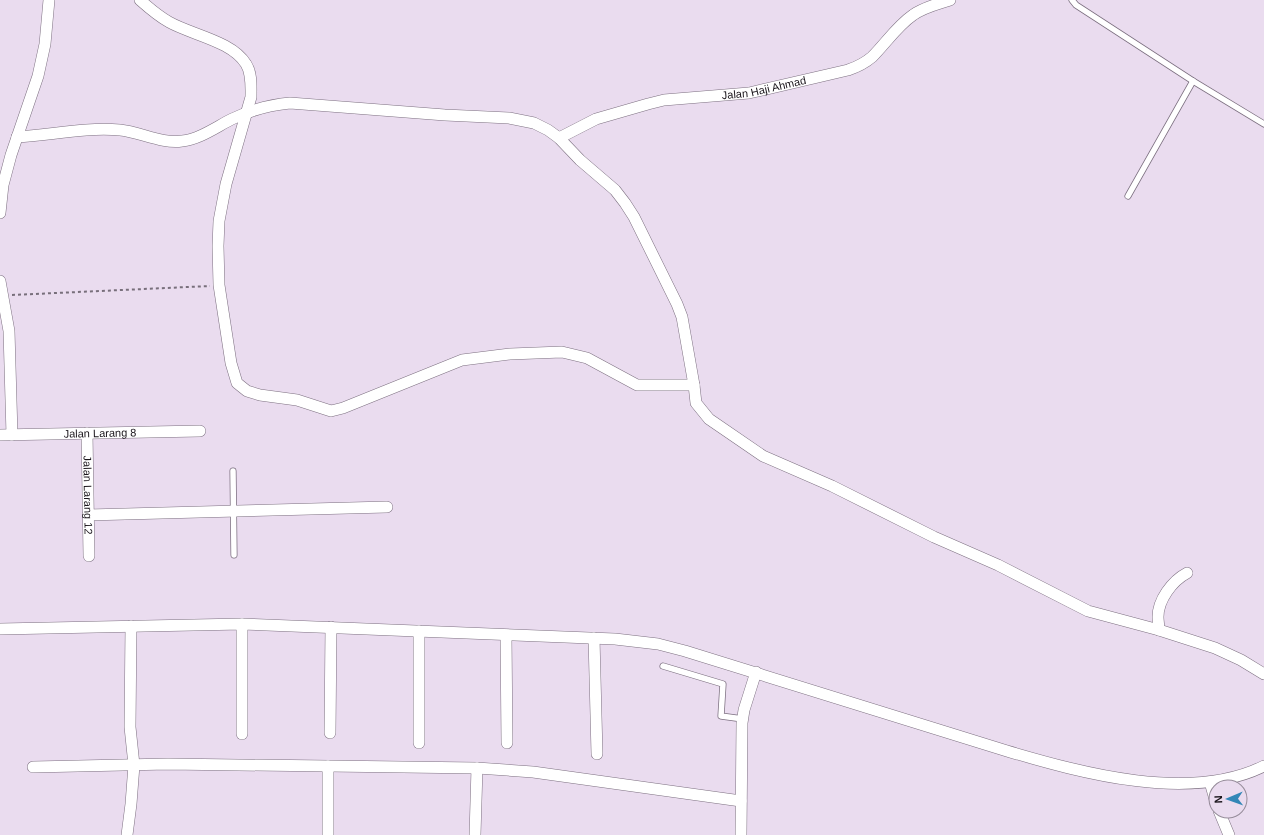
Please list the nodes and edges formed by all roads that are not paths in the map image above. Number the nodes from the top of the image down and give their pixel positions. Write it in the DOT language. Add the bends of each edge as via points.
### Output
graph roads {
  1 [pos="49,0"];
  2 [pos="140,0"];
  3 [pos="950,0"];
  4 [pos="1072,0"];
  5 [pos="1193,81"];
  6 [pos="247,113"];
  7 [pos="1264,124"];
  8 [pos="17,137"];
  9 [pos="559,138"];
  10 [pos="1128,196"];
  11 [pos="0,213"];
  12 [pos="0,282"];
  13 [pos="694,385"];
  14 [pos="200,431"];
  15 [pos="86,433"];
  16 [pos="0,435"];
  17 [pos="12,436"];
  18 [pos="233,471"];
  19 [pos="387,507"];
  20 [pos="233,512"];
  21 [pos="88,515"];
  22 [pos="234,555"];
  23 [pos="89,556"];
  24 [pos="1186,574"];
  25 [pos="242,624"];
  26 [pos="131,626"];
  27 [pos="332,627"];
  28 [pos="0,629"];
  29 [pos="1159,630"];
  30 [pos="419,632"];
  31 [pos="506,635"];
  32 [pos="594,638"];
  33 [pos="663,666"];
  34 [pos="756,672"];
  35 [pos="1264,674"];
  36 [pos="743,719"];
  37 [pos="330,733"];
  38 [pos="242,734"];
  39 [pos="419,743"];
  40 [pos="507,743"];
  41 [pos="597,754"];
  42 [pos="134,765"];
  43 [pos="328,766"];
  44 [pos="1264,766"];
  45 [pos="33,767"];
  46 [pos="477,768"];
  47 [pos="1224,779"];
  48 [pos="1208,782"];
  49 [pos="741,801"];
  50 [pos="1222,819"];
  51 [pos="126,835"];
  52 [pos="328,835"];
  53 [pos="475,835"];
  54 [pos="741,835"];
  55 [pos="1228,835"];
  1 -- 8 [label="street" via="45,44 38,76"];
  2 -- 6 [label="street" via="170,23 229,48 240,56 248,66 252,84"];
  3 -- 9 [label="street, Jalan Haji Ahmad" via="914,14 860,66 749,93 664,100 596,119"];
  4 -- 5 [label="lane"];
  5 -- 7 [label="lane"];
  5 -- 10 [label="lane"];
  6 -- 8 [label="street" via="198,137 182,141 171,141 134,132 104,130"];
  6 -- 9 [label="street" via="267,106 290,103 509,118 534,123"];
  6 -- 13 [label="street" via="226,184 219,221 218,246 219,285 231,363 237,383 246,391 297,400 331,411 462,360 510,354 562,352 587,358 637,385"];
  8 -- 11 [label="street" via="3,185"];
  9 -- 13 [label="street" via="615,190 634,217 682,317"];
  12 -- 17 [label="street" via="9,330"];
  13 -- 29 [label="street" via="696,403 709,419 763,456 998,565 1088,611"];
  14 -- 15 [label="street, Jalan Larang 8"];
  15 -- 17 [label="street, Jalan Larang 8"];
  15 -- 21 [label="street, Jalan Larang 12"];
  16 -- 17 [label="street, Jalan Larang 8"];
  18 -- 20 [label="lane"];
  19 -- 20 [label="street"];
  20 -- 21 [label="street"];
  20 -- 22 [label="lane"];
  21 -- 23 [label="street, Jalan Larang 12"];
  24 -- 29 [label="street" via="1180,577 1162,601 1158,616"];
  25 -- 26 [label="street"];
  25 -- 27 [label="street"];
  25 -- 38 [label="street"];
  26 -- 28 [label="street"];
  26 -- 42 [label="street" via="130,727"];
  27 -- 30 [label="street"];
  27 -- 37 [label="street"];
  29 -- 35 [label="street" via="1215,648"];
  30 -- 31 [label="street"];
  30 -- 39 [label="street"];
  31 -- 32 [label="street"];
  31 -- 40 [label="street"];
  32 -- 34 [label="street" via="658,644"];
  32 -- 41 [label="street"];
  33 -- 36 [label="lane" via="723,684 721,716"];
  34 -- 36 [label="street"];
  34 -- 48 [label="street" via="1053,765 1103,776 1169,782"];
  36 -- 49 [label="street"];
  42 -- 43 [label="street"];
  42 -- 45 [label="street"];
  42 -- 51 [label="street"];
  43 -- 46 [label="street"];
  43 -- 52 [label="street"];
  44 -- 47 [label="street" via="1246,774"];
  46 -- 49 [label="street" via="533,772"];
  46 -- 53 [label="street"];
  49 -- 54 [label="street"];
  50 -- 55 [label="street"];
}
